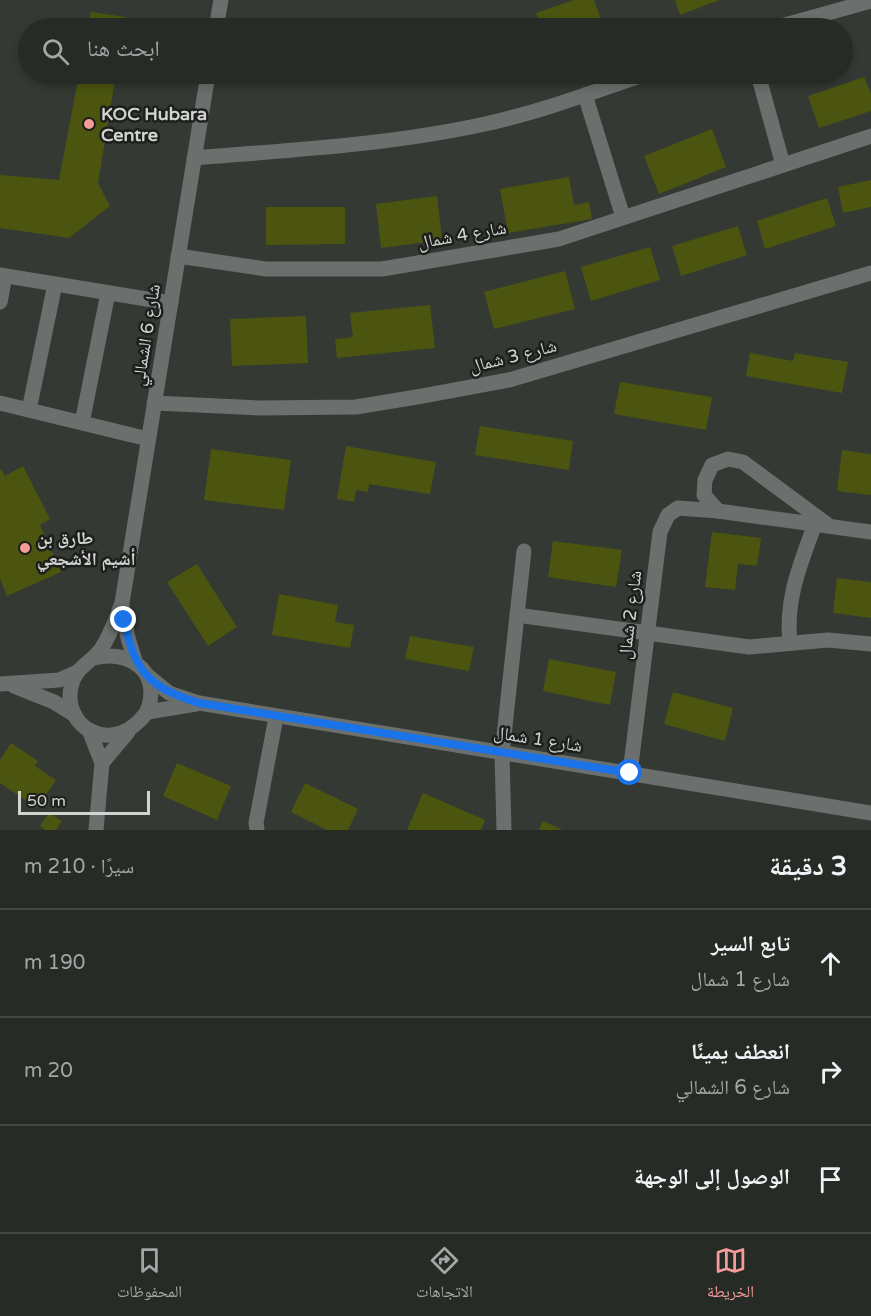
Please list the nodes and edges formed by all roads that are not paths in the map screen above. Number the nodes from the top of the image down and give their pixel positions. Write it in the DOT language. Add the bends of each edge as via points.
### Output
graph roads {
  1 [pos="221,0"];
  2 [pos="871,2"];
  3 [pos="218,18"];
  4 [pos="811,18"];
  5 [pos="206,84"];
  6 [pos="617,84"];
  7 [pos="761,84"];
  8 [pos="585,95"];
  9 [pos="871,136"];
  10 [pos="194,158"];
  11 [pos="783,165"];
  12 [pos="623,217"];
  13 [pos="178,256"];
  14 [pos="871,273"];
  15 [pos="3,276"];
  16 [pos="55,285"];
  17 [pos="108,293"];
  18 [pos="0,302"];
  19 [pos="171,303"];
  20 [pos="0,403"];
  21 [pos="154,403"];
  22 [pos="29,410"];
  23 [pos="82,423"];
  24 [pos="148,439"];
  25 [pos="718,511"];
  26 [pos="822,525"];
  27 [pos="871,532"];
  28 [pos="524,551"];
  29 [pos="122,603"];
  30 [pos="517,615"];
  31 [pos="648,635"];
  32 [pos="790,643"];
  33 [pos="871,644"];
  34 [pos="94,658"];
  35 [pos="141,669"];
  36 [pos="77,672"];
  37 [pos="4,684"];
  38 [pos="199,703"];
  39 [pos="148,712"];
  40 [pos="75,715"];
  41 [pos="276,717"];
  42 [pos="89,730"];
  43 [pos="128,732"];
  44 [pos="502,754"];
  45 [pos="102,763"];
  46 [pos="630,773"];
  47 [pos="871,813"];
  48 [pos="96,830"];
  49 [pos="257,830"];
  50 [pos="504,830"];
  1 -- 3 [label="street"];
  2 -- 4 [label="street"];
  5 -- 10 [label="street, شارع 6 الشمالي"];
  6 -- 8 [label="street"];
  7 -- 11 [label="street"];
  8 -- 10 [label="street" via="484,124 350,145"];
  8 -- 12 [label="street"];
  9 -- 11 [label="street, شارع 4 شمال"];
  10 -- 13 [label="street, شارع 6 الشمالي"];
  11 -- 12 [label="street, شارع 4 شمال"];
  12 -- 13 [label="street, شارع 4 شمال" via="559,239 382,269 266,269"];
  13 -- 19 [label="street, شارع 6 الشمالي"];
  14 -- 21 [label="street, شارع 3 شمال" via="509,380 417,398 345,407"];
  15 -- 16 [label="street"];
  15 -- 18 [label="street"];
  16 -- 17 [label="street"];
  16 -- 22 [label="street"];
  17 -- 19 [label="street"];
  17 -- 23 [label="street"];
  19 -- 21 [label="street, شارع 6 الشمالي"];
  20 -- 22 [label="street"];
  21 -- 24 [label="street, شارع 6 الشمالي"];
  22 -- 23 [label="street"];
  23 -- 24 [label="street"];
  24 -- 29 [label="street, شارع 6 الشمالي"];
  25 -- 26 [label="street, شارع 2 شمال"];
  25 -- 26 [label="street, شارع 2 شمال" via="704,495 705,480 712,465 728,459 743,462"];
  25 -- 31 [label="street, شارع 2 شمال" via="678,508 668,515 660,532"];
  26 -- 27 [label="street, شارع 2 شمال"];
  26 -- 32 [label="street" via="790,594"];
  28 -- 30 [label="street"];
  29 -- 34 [label="street, شارع 6 الشمالي"];
  29 -- 35 [label="street, شارع 6 الشمالي" via="128,638"];
  30 -- 31 [label="street"];
  30 -- 44 [label="street"];
  31 -- 32 [label="street" via="749,647"];
  31 -- 46 [label="street, شارع 2 شمال"];
  32 -- 33 [label="street" via="828,639"];
  34 -- 35 [label="street" via="116,655"];
  34 -- 36 [label="street"];
  35 -- 38 [label="street, شارع 1 شمال" via="169,693"];
  35 -- 39 [label="street" via="151,693"];
  36 -- 37 [label="street" via="59,680"];
  36 -- 40 [label="street" via="70,701"];
  37 -- 40 [label="street" via="54,702"];
  38 -- 39 [label="street, شارع 1 شمال"];
  38 -- 41 [label="street, شارع 1 شمال"];
  39 -- 43 [label="street"];
  40 -- 42 [label="street"];
  41 -- 44 [label="street, شارع 1 شمال"];
  41 -- 49 [label="street"];
  42 -- 43 [label="street" via="115,736"];
  42 -- 45 [label="street"];
  43 -- 45 [label="street"];
  44 -- 46 [label="street, شارع 1 شمال"];
  44 -- 50 [label="street"];
  45 -- 48 [label="street"];
  46 -- 47 [label="street, شارع 1 شمال"];
}
